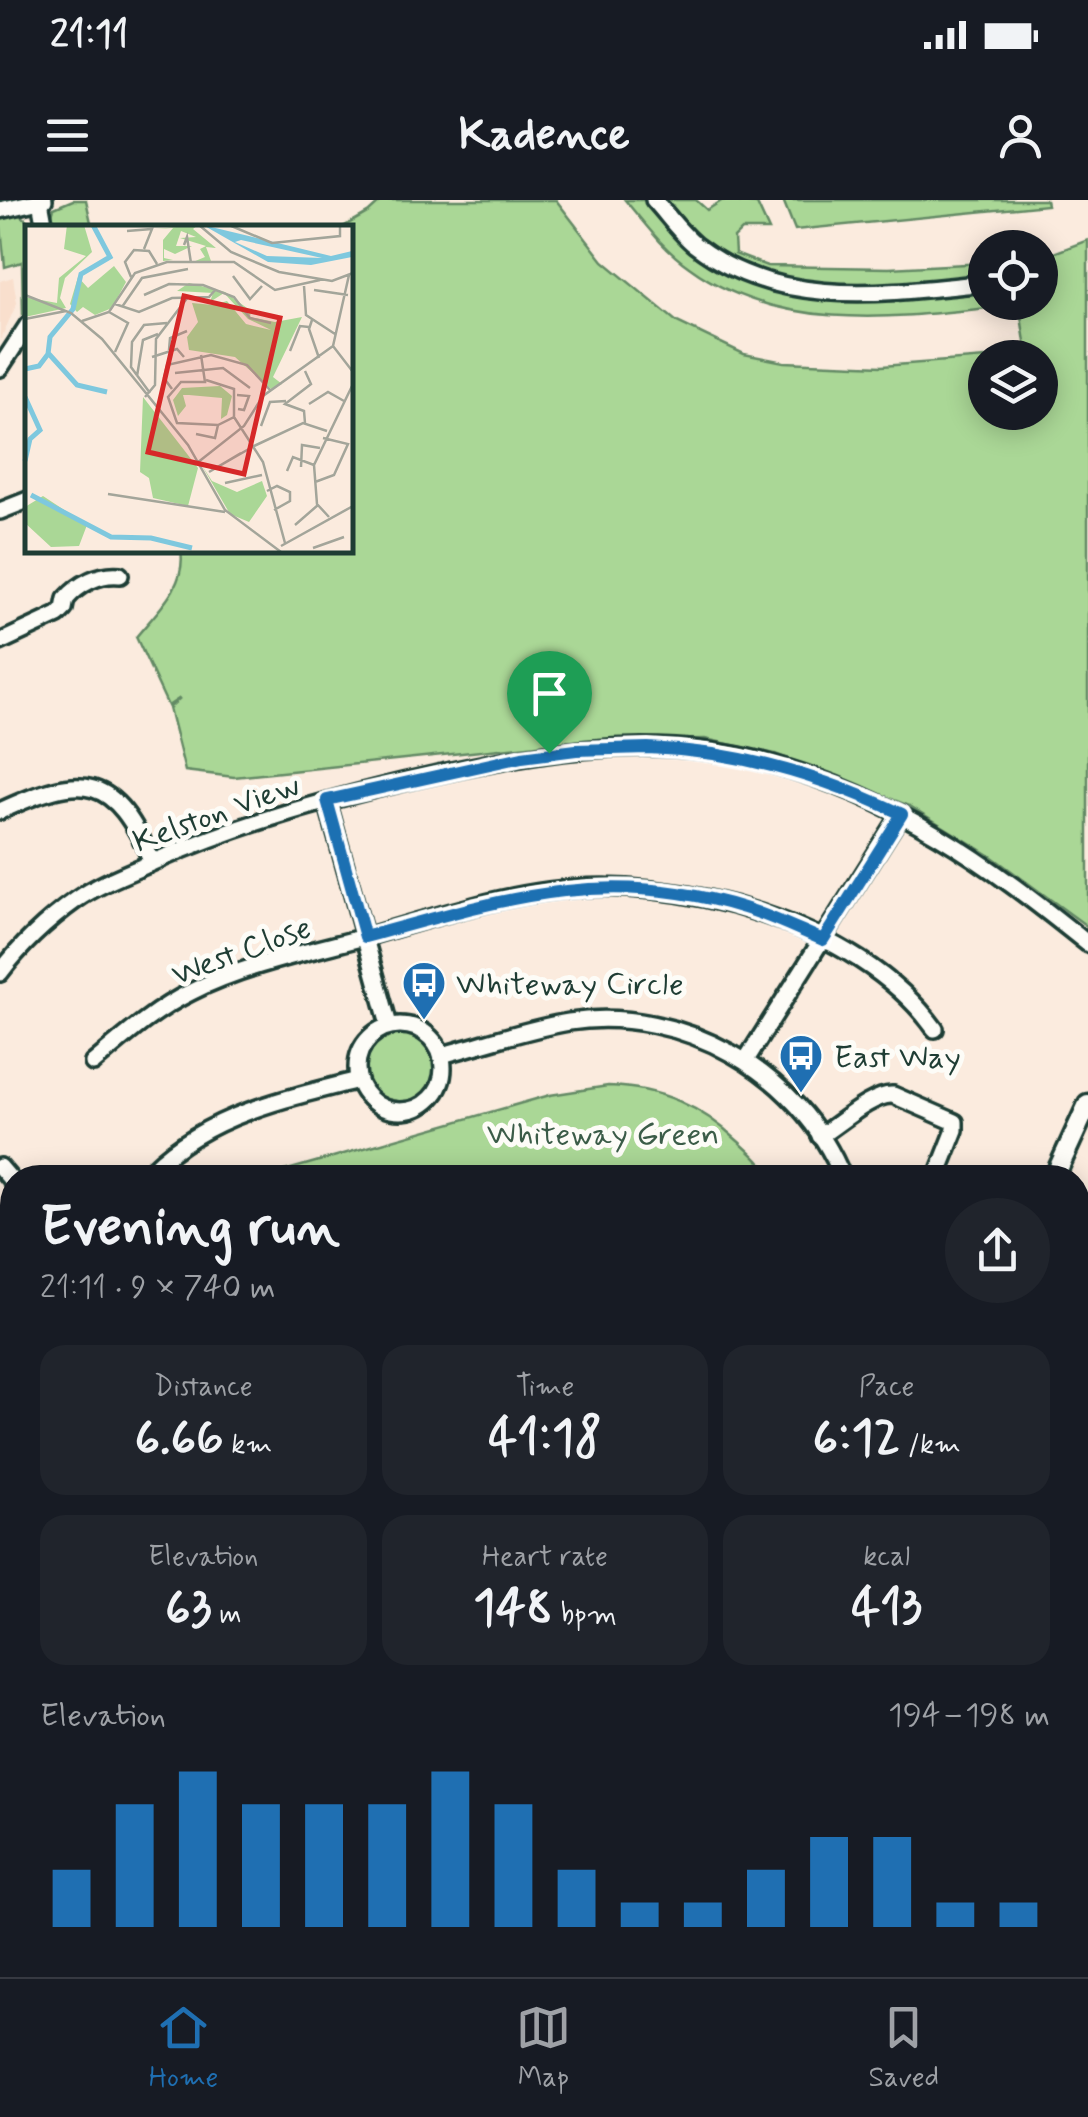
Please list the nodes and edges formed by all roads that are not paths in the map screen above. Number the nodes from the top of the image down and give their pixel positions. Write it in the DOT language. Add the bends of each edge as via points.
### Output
graph roads {
  1 [pos="42,200"];
  2 [pos="654,200"];
  3 [pos="0,210"];
  4 [pos="45,225"];
  5 [pos="968,283"];
  6 [pos="25,330"];
  7 [pos="0,368"];
  8 [pos="25,501"];
  9 [pos="0,511"];
  10 [pos="120,575"];
  11 [pos="0,642"];
  12 [pos="327,800"];
  13 [pos="0,811"];
  14 [pos="902,814"];
  15 [pos="152,862"];
  16 [pos="365,937"];
  17 [pos="823,940"];
  18 [pos="1088,944"];
  19 [pos="0,973"];
  20 [pos="389,1025"];
  21 [pos="935,1029"];
  22 [pos="442,1055"];
  23 [pos="746,1060"];
  24 [pos="93,1063"];
  25 [pos="358,1080"];
  26 [pos="1088,1104"];
  27 [pos="820,1136"];
  28 [pos="158,1165"];
  29 [pos="836,1165"];
  30 [pos="941,1165"];
  31 [pos="1060,1165"];
  1 -- 3 [label="street"];
  1 -- 4 [label="street"];
  2 -- 5 [label="street" via="694,244 748,274 794,289 837,293"];
  6 -- 7 [label="street"];
  8 -- 9 [label="street"];
  10 -- 11 [label="street" via="81,586 58,615"];
  12 -- 14 [label="street, Kelston View" via="522,757 691,749 765,762 846,787"];
  12 -- 15 [label="street, Kelston View"];
  12 -- 16 [label="street"];
  13 -- 15 [label="street" via="48,790 86,788 118,801"];
  14 -- 17 [label="street"];
  14 -- 18 [label="street, Kelston View" via="1000,876"];
  15 -- 19 [label="street, Kelston View" via="79,898"];
  16 -- 17 [label="street, West Close" via="505,898 605,887 708,899"];
  16 -- 20 [label="street"];
  16 -- 24 [label="street, West Close" via="192,992 141,1022"];
  17 -- 21 [label="street, West Close" via="880,973"];
  17 -- 23 [label="street"];
  20 -- 22 [label="street" via="421,1029"];
  20 -- 25 [label="street" via="360,1050"];
  22 -- 23 [label="street" via="570,1022 604,1020 669,1028"];
  22 -- 25 [label="street" via="440,1085 413,1110 377,1105"];
  23 -- 27 [label="street" via="800,1108"];
  25 -- 28 [label="street" via="226,1119"];
  26 -- 31 [label="street"];
  27 -- 29 [label="street"];
  27 -- 30 [label="street" via="874,1098 893,1096 954,1122"];
}
